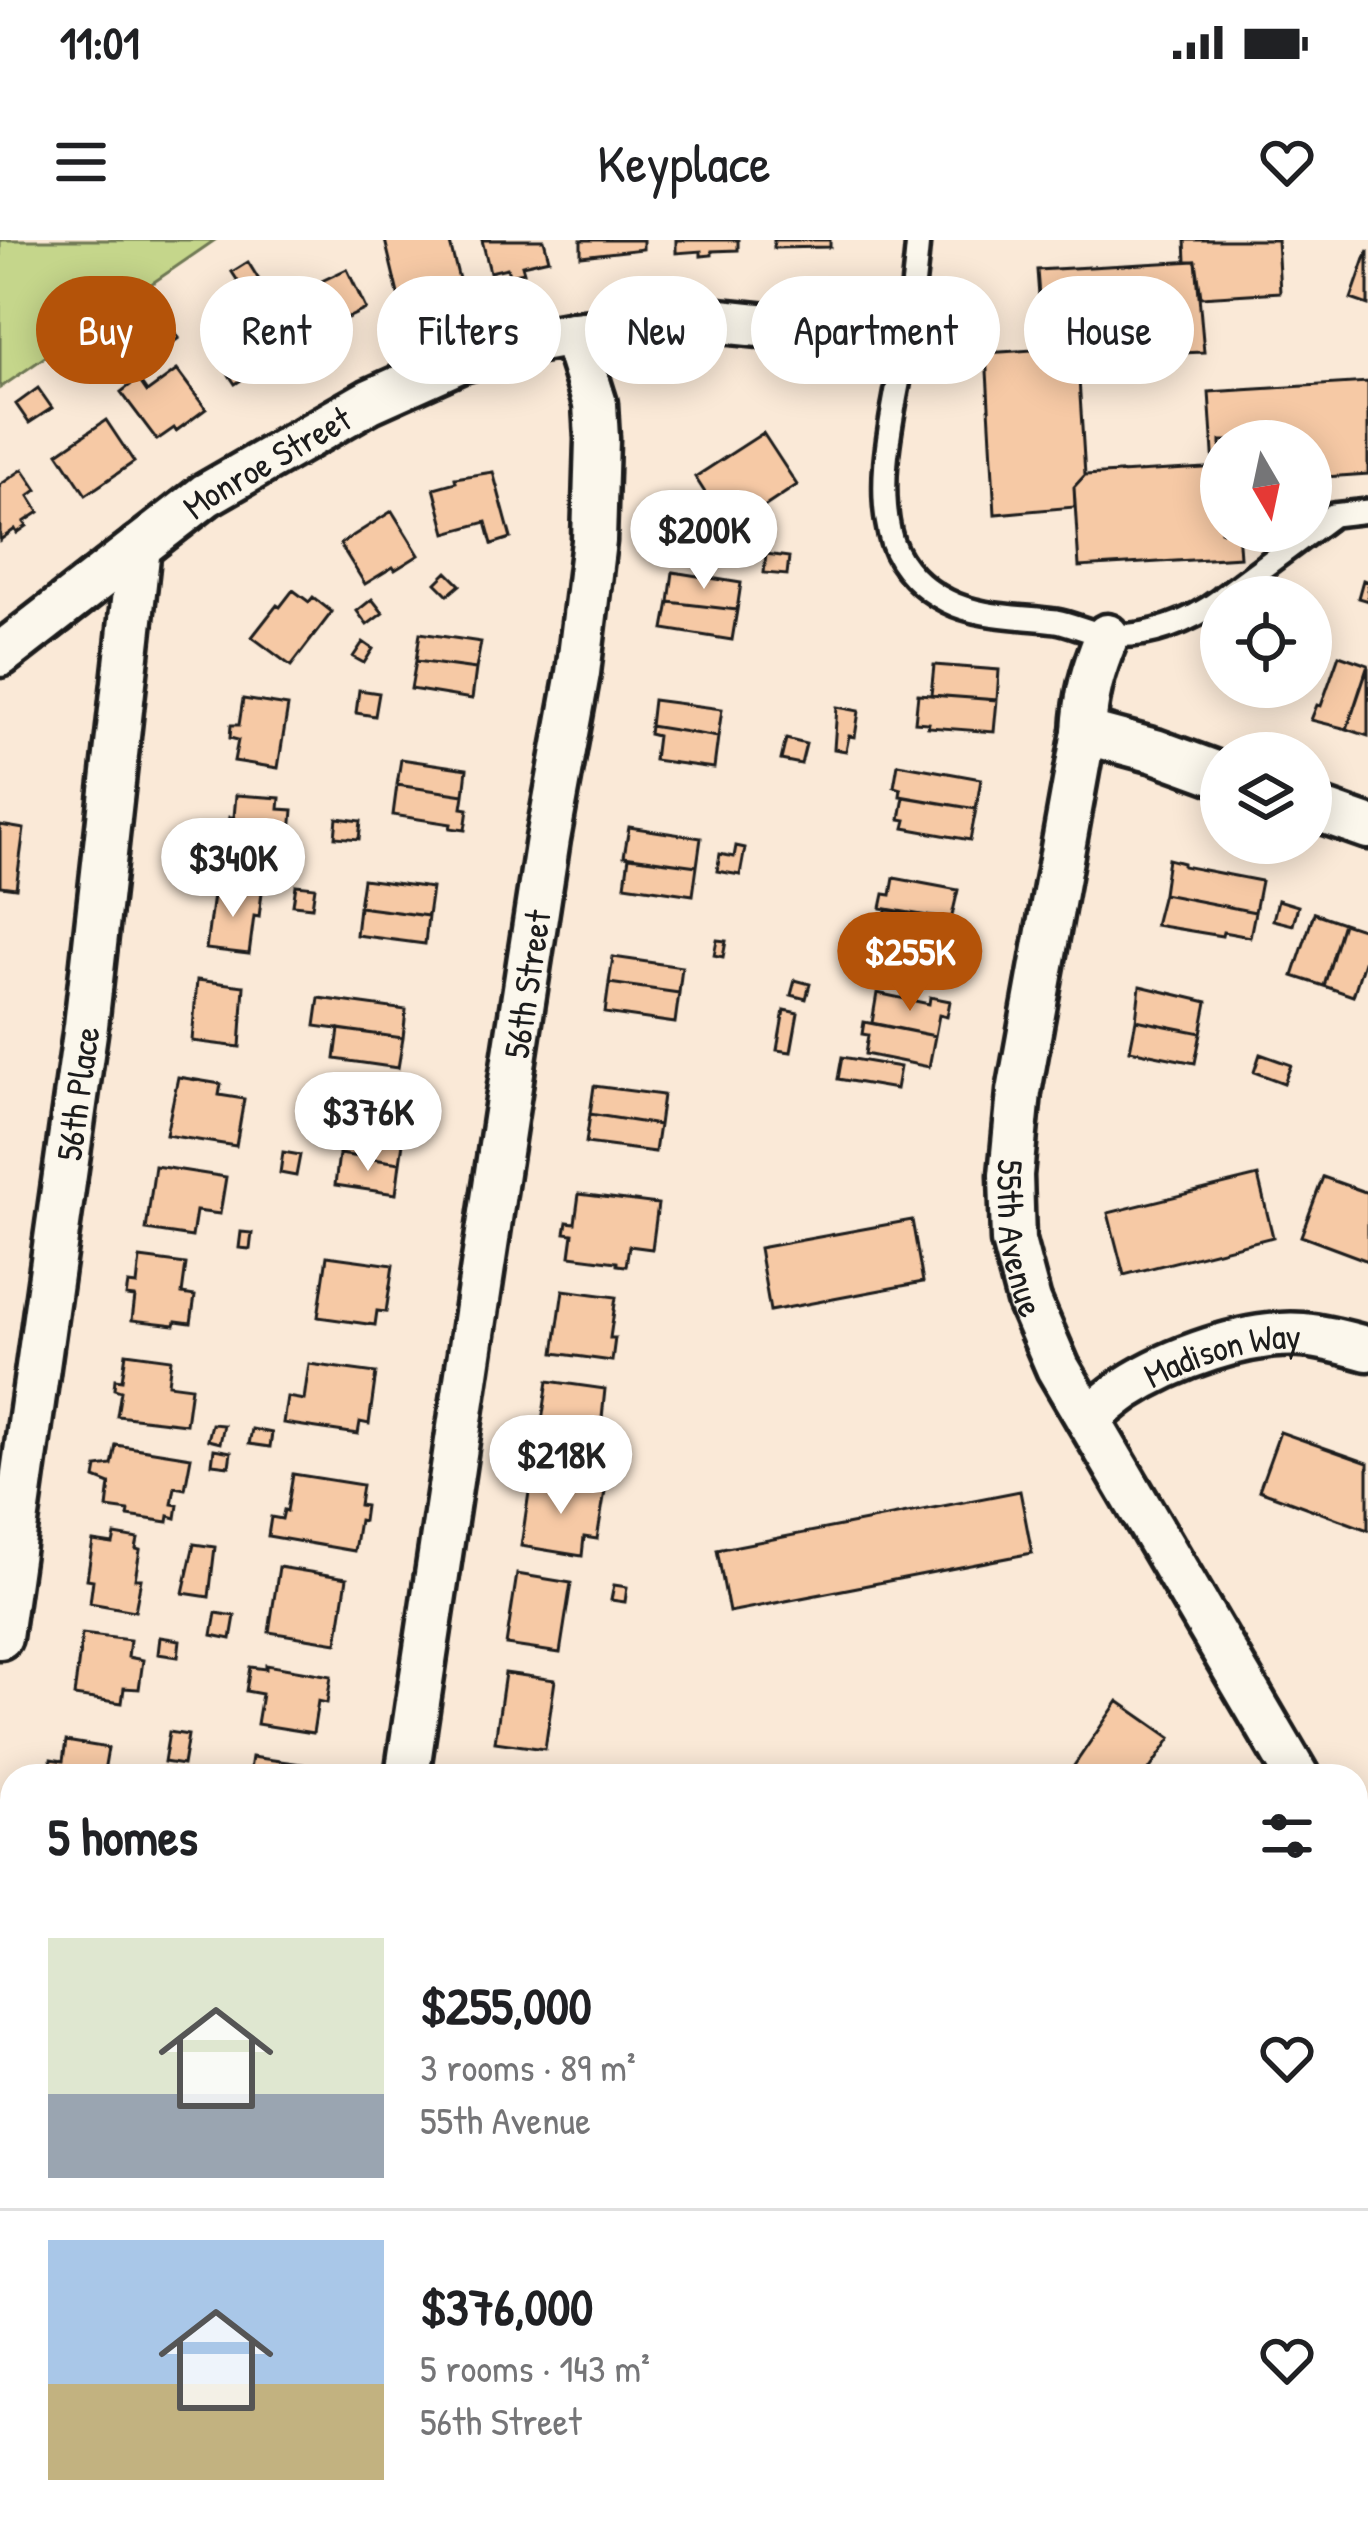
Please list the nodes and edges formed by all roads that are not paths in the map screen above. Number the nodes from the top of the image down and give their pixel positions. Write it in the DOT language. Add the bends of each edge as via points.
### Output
graph roads {
  1 [pos="918,240"];
  2 [pos="914,276"];
  3 [pos="751,324"];
  4 [pos="573,334"];
  5 [pos="898,384"];
  6 [pos="1368,511"];
  7 [pos="139,548"];
  8 [pos="1251,576"];
  9 [pos="1200,614"];
  10 [pos="1107,636"];
  11 [pos="0,655"];
  12 [pos="1084,732"];
  13 [pos="1200,767"];
  14 [pos="1332,814"];
  15 [pos="1368,827"];
  16 [pos="1368,1348"];
  17 [pos="1088,1419"];
  18 [pos="0,1637"];
  19 [pos="409,1764"];
  20 [pos="1290,1764"];
  1 -- 2 [label="lane"];
  3 -- 4 [label="street, Monroe Street"];
  4 -- 7 [label="street, Monroe Street" via="459,361 370,401 206,495"];
  4 -- 19 [label="street, 56th Street" via="595,404 592,563"];
  5 -- 10 [label="lane" via="886,518 910,575 948,602"];
  6 -- 8 [label="lane" via="1333,515"];
  7 -- 11 [label="street, Monroe Street"];
  7 -- 18 [label="street, 56th Place" via="86,1025"];
  9 -- 10 [label="lane"];
  10 -- 12 [label="street, 55th Avenue" via="1092,672"];
  12 -- 13 [label="street"];
  12 -- 17 [label="street, 55th Avenue" via="1011,1175 1013,1241 1029,1301"];
  14 -- 15 [label="street"];
  16 -- 17 [label="street, Madison Way" via="1302,1335 1216,1348 1125,1389"];
  17 -- 20 [label="street, 55th Avenue"];
}
